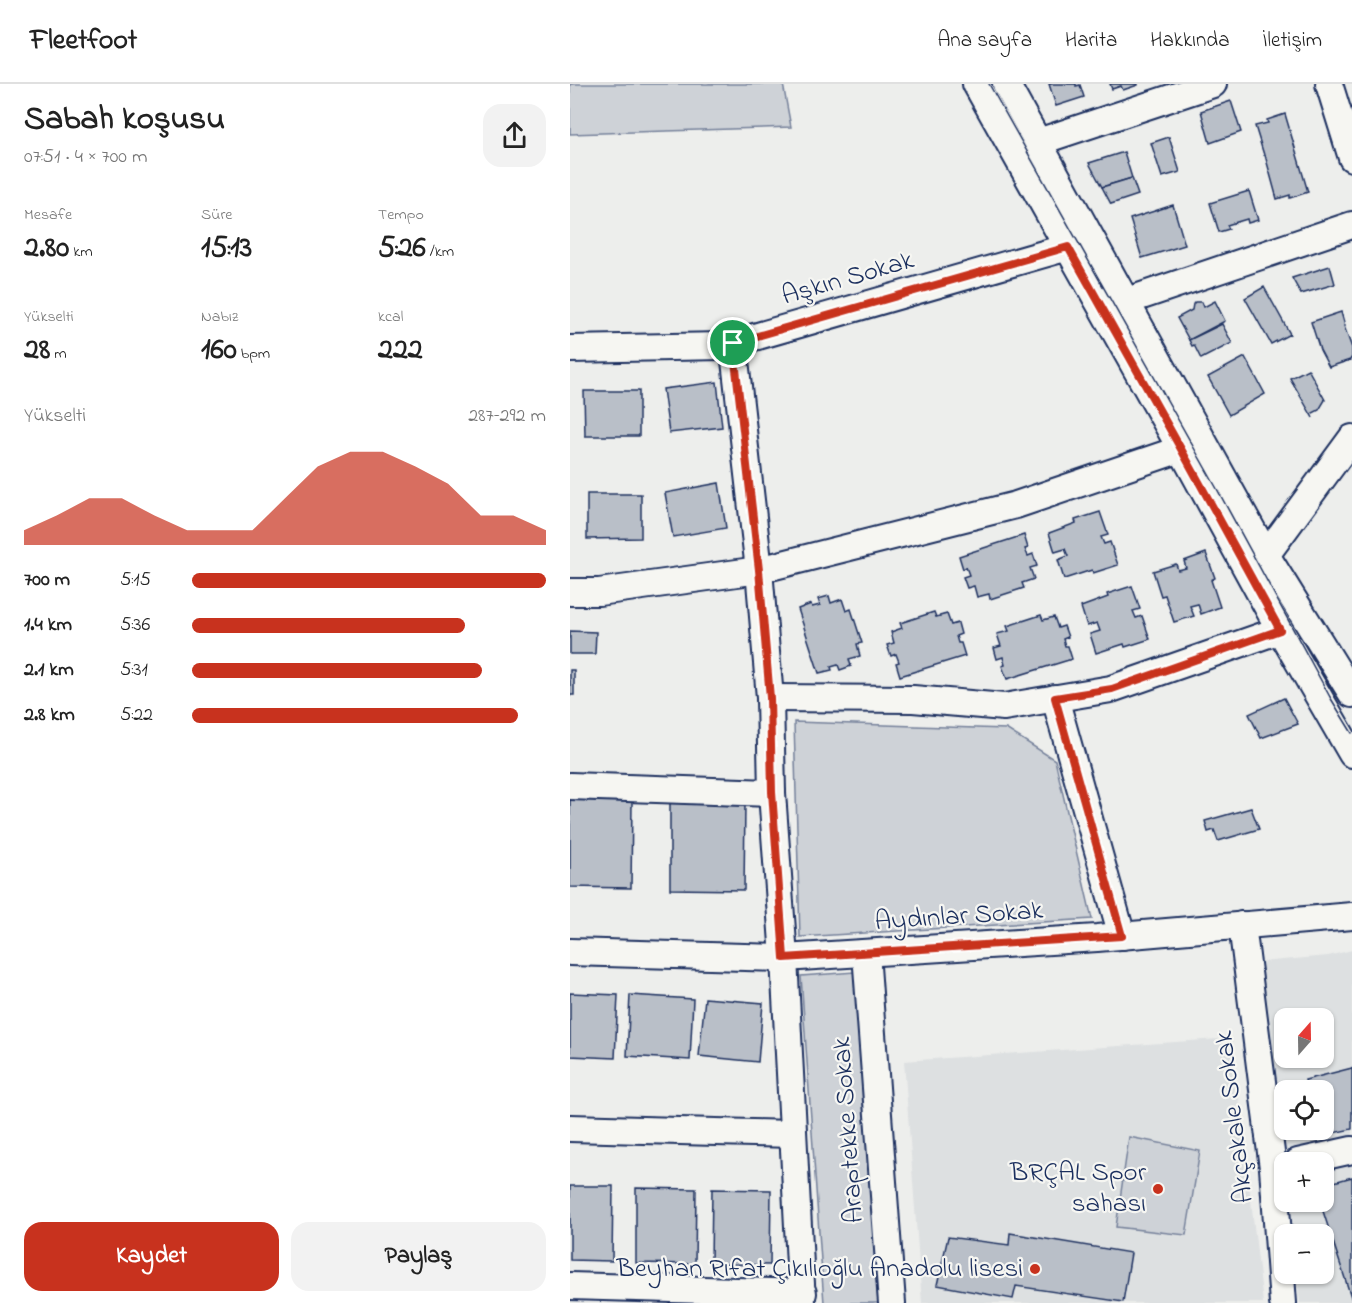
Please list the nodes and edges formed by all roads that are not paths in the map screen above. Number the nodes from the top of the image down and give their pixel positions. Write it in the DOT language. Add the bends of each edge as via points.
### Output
graph roads {
  1 [pos="976,84"];
  2 [pos="1006,84"];
  3 [pos="1213,84"];
  4 [pos="1329,84"];
  5 [pos="1038,142"];
  6 [pos="1352,158"];
  7 [pos="1352,225"];
  8 [pos="1068,247"];
  9 [pos="1127,301"];
  10 [pos="733,343"];
  11 [pos="570,349"];
  12 [pos="1352,438"];
  13 [pos="1181,449"];
  14 [pos="1266,555"];
  15 [pos="759,570"];
  16 [pos="570,592"];
  17 [pos="1280,630"];
  18 [pos="1352,694"];
  19 [pos="770,698"];
  20 [pos="1055,698"];
  21 [pos="1352,754"];
  22 [pos="570,786"];
  23 [pos="772,792"];
  24 [pos="1352,915"];
  25 [pos="1242,925"];
  26 [pos="1122,936"];
  27 [pos="570,952"];
  28 [pos="866,953"];
  29 [pos="784,958"];
  30 [pos="570,1128"];
  31 [pos="793,1134"];
  32 [pos="1352,1150"];
  33 [pos="1276,1152"];
  34 [pos="1334,1154"];
  35 [pos="1280,1212"];
  36 [pos="570,1286"];
  37 [pos="618,1295"];
  38 [pos="803,1298"];
  39 [pos="892,1303"];
  40 [pos="1283,1303"];
  1 -- 8 [label="street"];
  2 -- 5 [label="street"];
  3 -- 5 [label="street"];
  4 -- 6 [label="street"];
  5 -- 9 [label="street"];
  7 -- 9 [label="street"];
  8 -- 10 [label="street, Aşkın Sokak"];
  8 -- 13 [label="street"];
  9 -- 14 [label="street"];
  10 -- 11 [label="street, Aşkın Sokak"];
  10 -- 15 [label="street, Araptekke Sokak"];
  12 -- 14 [label="street"];
  13 -- 15 [label="street" via="1016,505"];
  13 -- 17 [label="street"];
  14 -- 18 [label="street"];
  15 -- 16 [label="street" via="599,592"];
  15 -- 19 [label="street, Araptekke Sokak"];
  17 -- 20 [label="street" via="1112,689"];
  17 -- 21 [label="street"];
  19 -- 20 [label="street" via="913,699 1004,707"];
  19 -- 23 [label="street, Araptekke Sokak"];
  20 -- 26 [label="street"];
  22 -- 23 [label="street"];
  23 -- 29 [label="street, Araptekke Sokak"];
  24 -- 25 [label="street, Aydınlar Sokak"];
  25 -- 26 [label="street, Aydınlar Sokak"];
  25 -- 33 [label="street, Akçakale Sokak"];
  26 -- 28 [label="street, Aydınlar Sokak"];
  27 -- 29 [label="street, Aydınlar Sokak"];
  28 -- 29 [label="street, Aydınlar Sokak"];
  28 -- 39 [label="street, Araptekke Sokak"];
  29 -- 31 [label="street, Araptekke Sokak"];
  30 -- 31 [label="street"];
  31 -- 38 [label="street, Araptekke Sokak"];
  32 -- 34 [label="street"];
  35 -- 40 [label="street, Akçakale Sokak"];
  36 -- 37 [label="street"];
  37 -- 38 [label="street"];
}
